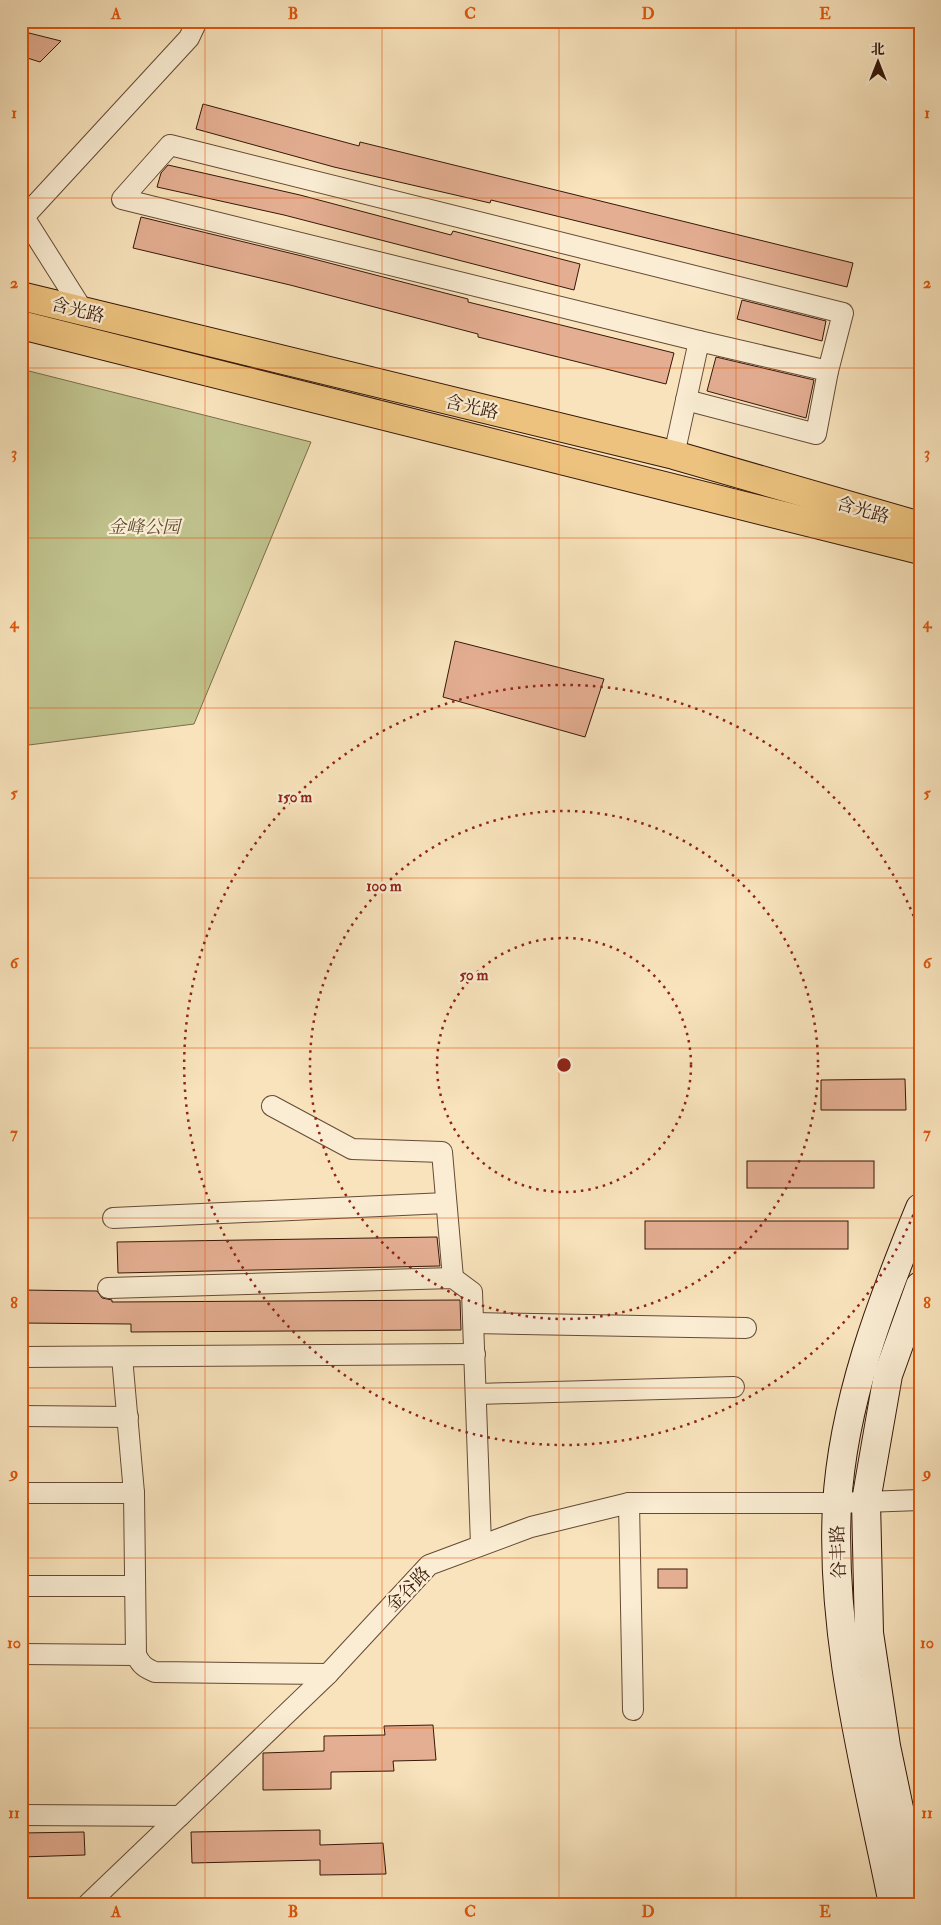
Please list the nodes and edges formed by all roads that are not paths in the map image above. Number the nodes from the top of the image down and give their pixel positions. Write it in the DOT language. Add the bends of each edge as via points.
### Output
graph roads {
  1 [pos="197,21"];
  2 [pos="22,214"];
  3 [pos="21,296"];
  4 [pos="84,312"];
  5 [pos="21,325"];
  6 [pos="699,341"];
  7 [pos="828,371"];
  8 [pos="686,400"];
  9 [pos="674,455"];
  10 [pos="920,526"];
  11 [pos="920,550"];
  12 [pos="272,1106"];
  13 [pos="446,1203"];
  14 [pos="920,1208"];
  15 [pos="113,1218"];
  16 [pos="453,1278"];
  17 [pos="920,1286"];
  18 [pos="108,1288"];
  19 [pos="474,1323"];
  20 [pos="746,1328"];
  21 [pos="475,1354"];
  22 [pos="21,1357"];
  23 [pos="122,1357"];
  24 [pos="734,1388"];
  25 [pos="476,1394"];
  26 [pos="21,1416"];
  27 [pos="128,1417"];
  28 [pos="21,1493"];
  29 [pos="134,1493"];
  30 [pos="920,1500"];
  31 [pos="866,1501"];
  32 [pos="629,1503"];
  33 [pos="838,1503"];
  34 [pos="481,1545"];
  35 [pos="21,1586"];
  36 [pos="134,1586"];
  37 [pos="21,1654"];
  38 [pos="136,1654"];
  39 [pos="328,1674"];
  40 [pos="633,1710"];
  41 [pos="21,1815"];
  42 [pos="180,1816"];
  43 [pos="916,1875"];
  44 [pos="88,1904"];
  45 [pos="893,1904"];
  46 [pos="919,1904"];
  1 -- 2 [label="street" via="189,38"];
  2 -- 4 [label="street"];
  3 -- 4 [label="main road, 含光路"];
  4 -- 9 [label="main road, 含光路"];
  5 -- 11 [label="main road, 含光路"];
  6 -- 7 [label="street"];
  6 -- 7 [label="street" via="122,199 170,145 844,313"];
  6 -- 8 [label="street"];
  7 -- 8 [label="street" via="816,434"];
  8 -- 9 [label="street"];
  9 -- 10 [label="main road, 含光路"];
  12 -- 13 [label="street" via="352,1149 442,1152"];
  13 -- 15 [label="street"];
  13 -- 16 [label="street"];
  14 -- 33 [label="street, 谷丰路" via="868,1342 848,1425"];
  16 -- 18 [label="street"];
  16 -- 19 [label="street" via="472,1292"];
  17 -- 31 [label="street, 谷丰路" via="888,1374"];
  19 -- 20 [label="street"];
  19 -- 21 [label="street"];
  21 -- 23 [label="street"];
  21 -- 25 [label="street"];
  22 -- 23 [label="street"];
  23 -- 27 [label="street"];
  24 -- 25 [label="street"];
  25 -- 34 [label="street"];
  26 -- 27 [label="street"];
  27 -- 29 [label="street"];
  28 -- 29 [label="street"];
  29 -- 36 [label="street"];
  30 -- 31 [label="street, 金谷路"];
  31 -- 33 [label="street, 金谷路"];
  31 -- 43 [label="street, 谷丰路" via="869,1633 886,1746"];
  32 -- 33 [label="street, 金谷路"];
  32 -- 34 [label="street, 金谷路" via="531,1527"];
  32 -- 40 [label="street"];
  33 -- 45 [label="street, 谷丰路" via="836,1546 847,1679"];
  34 -- 39 [label="street, 金谷路" via="429,1564"];
  35 -- 36 [label="street"];
  36 -- 38 [label="street"];
  37 -- 38 [label="street"];
  38 -- 39 [label="street" via="143,1668 155,1672"];
  39 -- 42 [label="street, 金谷路"];
  41 -- 42 [label="street"];
  42 -- 44 [label="street, 金谷路"];
  43 -- 46 [label="street, 谷丰路"];
}
